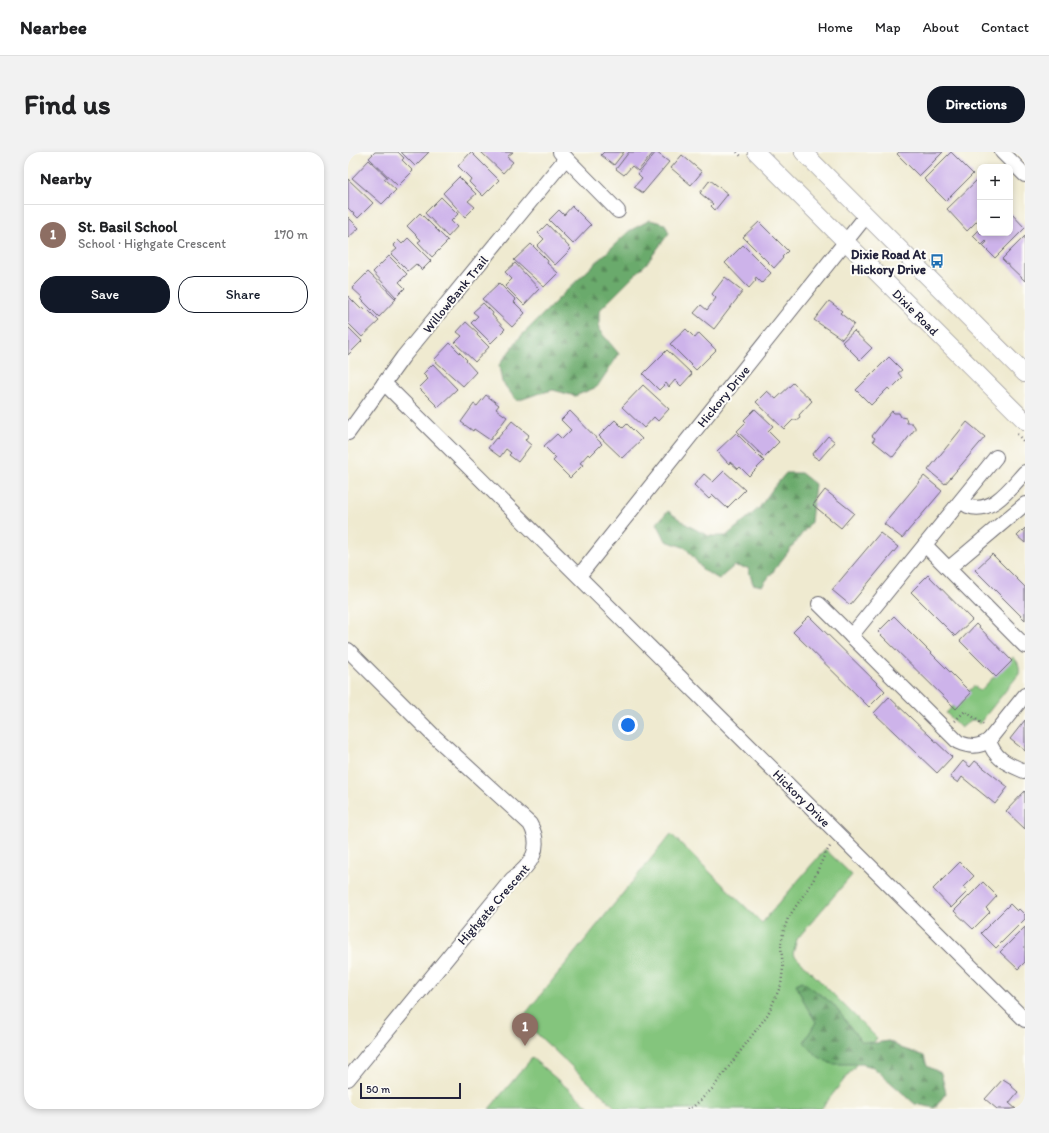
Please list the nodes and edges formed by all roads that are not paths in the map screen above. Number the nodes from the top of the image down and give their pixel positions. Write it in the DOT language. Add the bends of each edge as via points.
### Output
graph roads {
  1 [pos="756,152"];
  2 [pos="803,152"];
  3 [pos="1002,152"];
  4 [pos="563,155"];
  5 [pos="1025,175"];
  6 [pos="618,211"];
  7 [pos="866,216"];
  8 [pos="846,242"];
  9 [pos="1025,374"];
  10 [pos="384,383"];
  11 [pos="1022,429"];
  12 [pos="348,433"];
  13 [pos="996,457"];
  14 [pos="1025,472"];
  15 [pos="961,501"];
  16 [pos="1025,504"];
  17 [pos="925,544"];
  18 [pos="949,568"];
  19 [pos="579,576"];
  20 [pos="819,604"];
  21 [pos="851,636"];
  22 [pos="1025,646"];
  23 [pos="348,650"];
  24 [pos="1025,694"];
  25 [pos="987,737"];
  26 [pos="1024,771"];
  27 [pos="1025,1020"];
  28 [pos="348,1079"];
  1 -- 8 [label="main road, Dixie Road"];
  2 -- 7 [label="main road"];
  3 -- 5 [label="street"];
  4 -- 6 [label="street"];
  4 -- 10 [label="street, WillowBank Trail"];
  7 -- 8 [label="street, Hickory Drive"];
  7 -- 9 [label="main road"];
  8 -- 11 [label="main road, Dixie Road"];
  8 -- 19 [label="street, Hickory Drive"];
  10 -- 12 [label="street, WillowBank Trail"];
  10 -- 19 [label="street, Hickory Drive"];
  13 -- 15 [label="street"];
  14 -- 15 [label="street" via="992,505 981,508 968,506"];
  15 -- 17 [label="street"];
  16 -- 18 [label="street"];
  17 -- 18 [label="street"];
  17 -- 21 [label="street"];
  18 -- 22 [label="street"];
  19 -- 27 [label="street, Hickory Drive"];
  20 -- 21 [label="street"];
  21 -- 25 [label="street" via="958,742 969,746"];
  23 -- 28 [label="street, Highgate Crescent" via="434,736 530,824 536,834 536,843 532,859 521,873 512,878"];
  24 -- 25 [label="street"];
  25 -- 26 [label="street" via="1004,762"];
}
